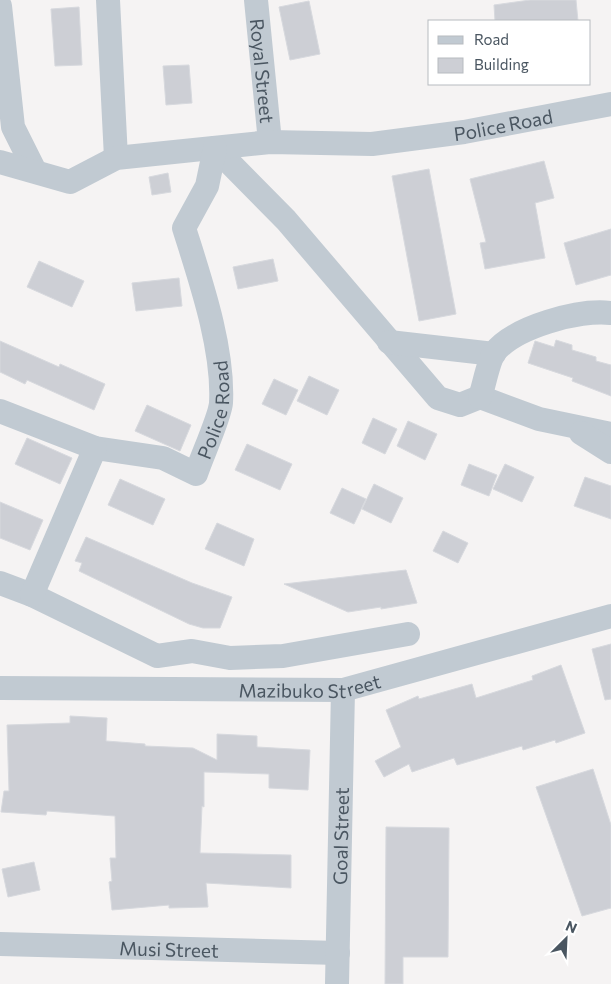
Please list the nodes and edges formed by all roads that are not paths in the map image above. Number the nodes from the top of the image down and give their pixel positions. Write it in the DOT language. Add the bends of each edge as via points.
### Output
graph roads {
  1 [pos="108,0"];
  2 [pos="256,0"];
  3 [pos="0,6"];
  4 [pos="611,104"];
  5 [pos="270,142"];
  6 [pos="215,148"];
  7 [pos="116,158"];
  8 [pos="0,162"];
  9 [pos="35,171"];
  10 [pos="611,313"];
  11 [pos="389,342"];
  12 [pos="494,354"];
  13 [pos="480,397"];
  14 [pos="0,411"];
  15 [pos="559,423"];
  16 [pos="611,434"];
  17 [pos="96,448"];
  18 [pos="611,452"];
  19 [pos="0,583"];
  20 [pos="32,595"];
  21 [pos="611,616"];
  22 [pos="408,634"];
  23 [pos="0,688"];
  24 [pos="343,690"];
  25 [pos="0,944"];
  26 [pos="338,953"];
  27 [pos="337,984"];
  1 -- 7 [label="street"];
  2 -- 5 [label="street, Royal Street"];
  3 -- 9 [label="street" via="13,127"];
  4 -- 5 [label="street, Police Road" via="464,132 372,144"];
  5 -- 6 [label="street, Police Road"];
  6 -- 7 [label="street, Police Road"];
  6 -- 11 [label="street" via="286,220"];
  6 -- 17 [label="street, Police Road" via="207,186 184,228 210,322 218,362 221,404 196,474 164,458"];
  7 -- 9 [label="street, Police Road" via="70,182"];
  8 -- 9 [label="street, Police Road"];
  10 -- 12 [label="street" via="554,320 519,333"];
  11 -- 12 [label="street"];
  11 -- 13 [label="street" via="438,398 460,406"];
  12 -- 13 [label="street"];
  13 -- 15 [label="street"];
  14 -- 17 [label="street, Police Road"];
  15 -- 16 [label="street"];
  15 -- 18 [label="street" via="591,437"];
  17 -- 20 [label="street"];
  19 -- 20 [label="street"];
  20 -- 22 [label="street" via="156,656 192,651 230,658 283,656"];
  21 -- 24 [label="street, Mazibuko Street"];
  23 -- 24 [label="street, Mazibuko Street"];
  24 -- 26 [label="street, Goal Street"];
  25 -- 26 [label="street, Musi Street"];
  26 -- 27 [label="street, Goal Street"];
}
